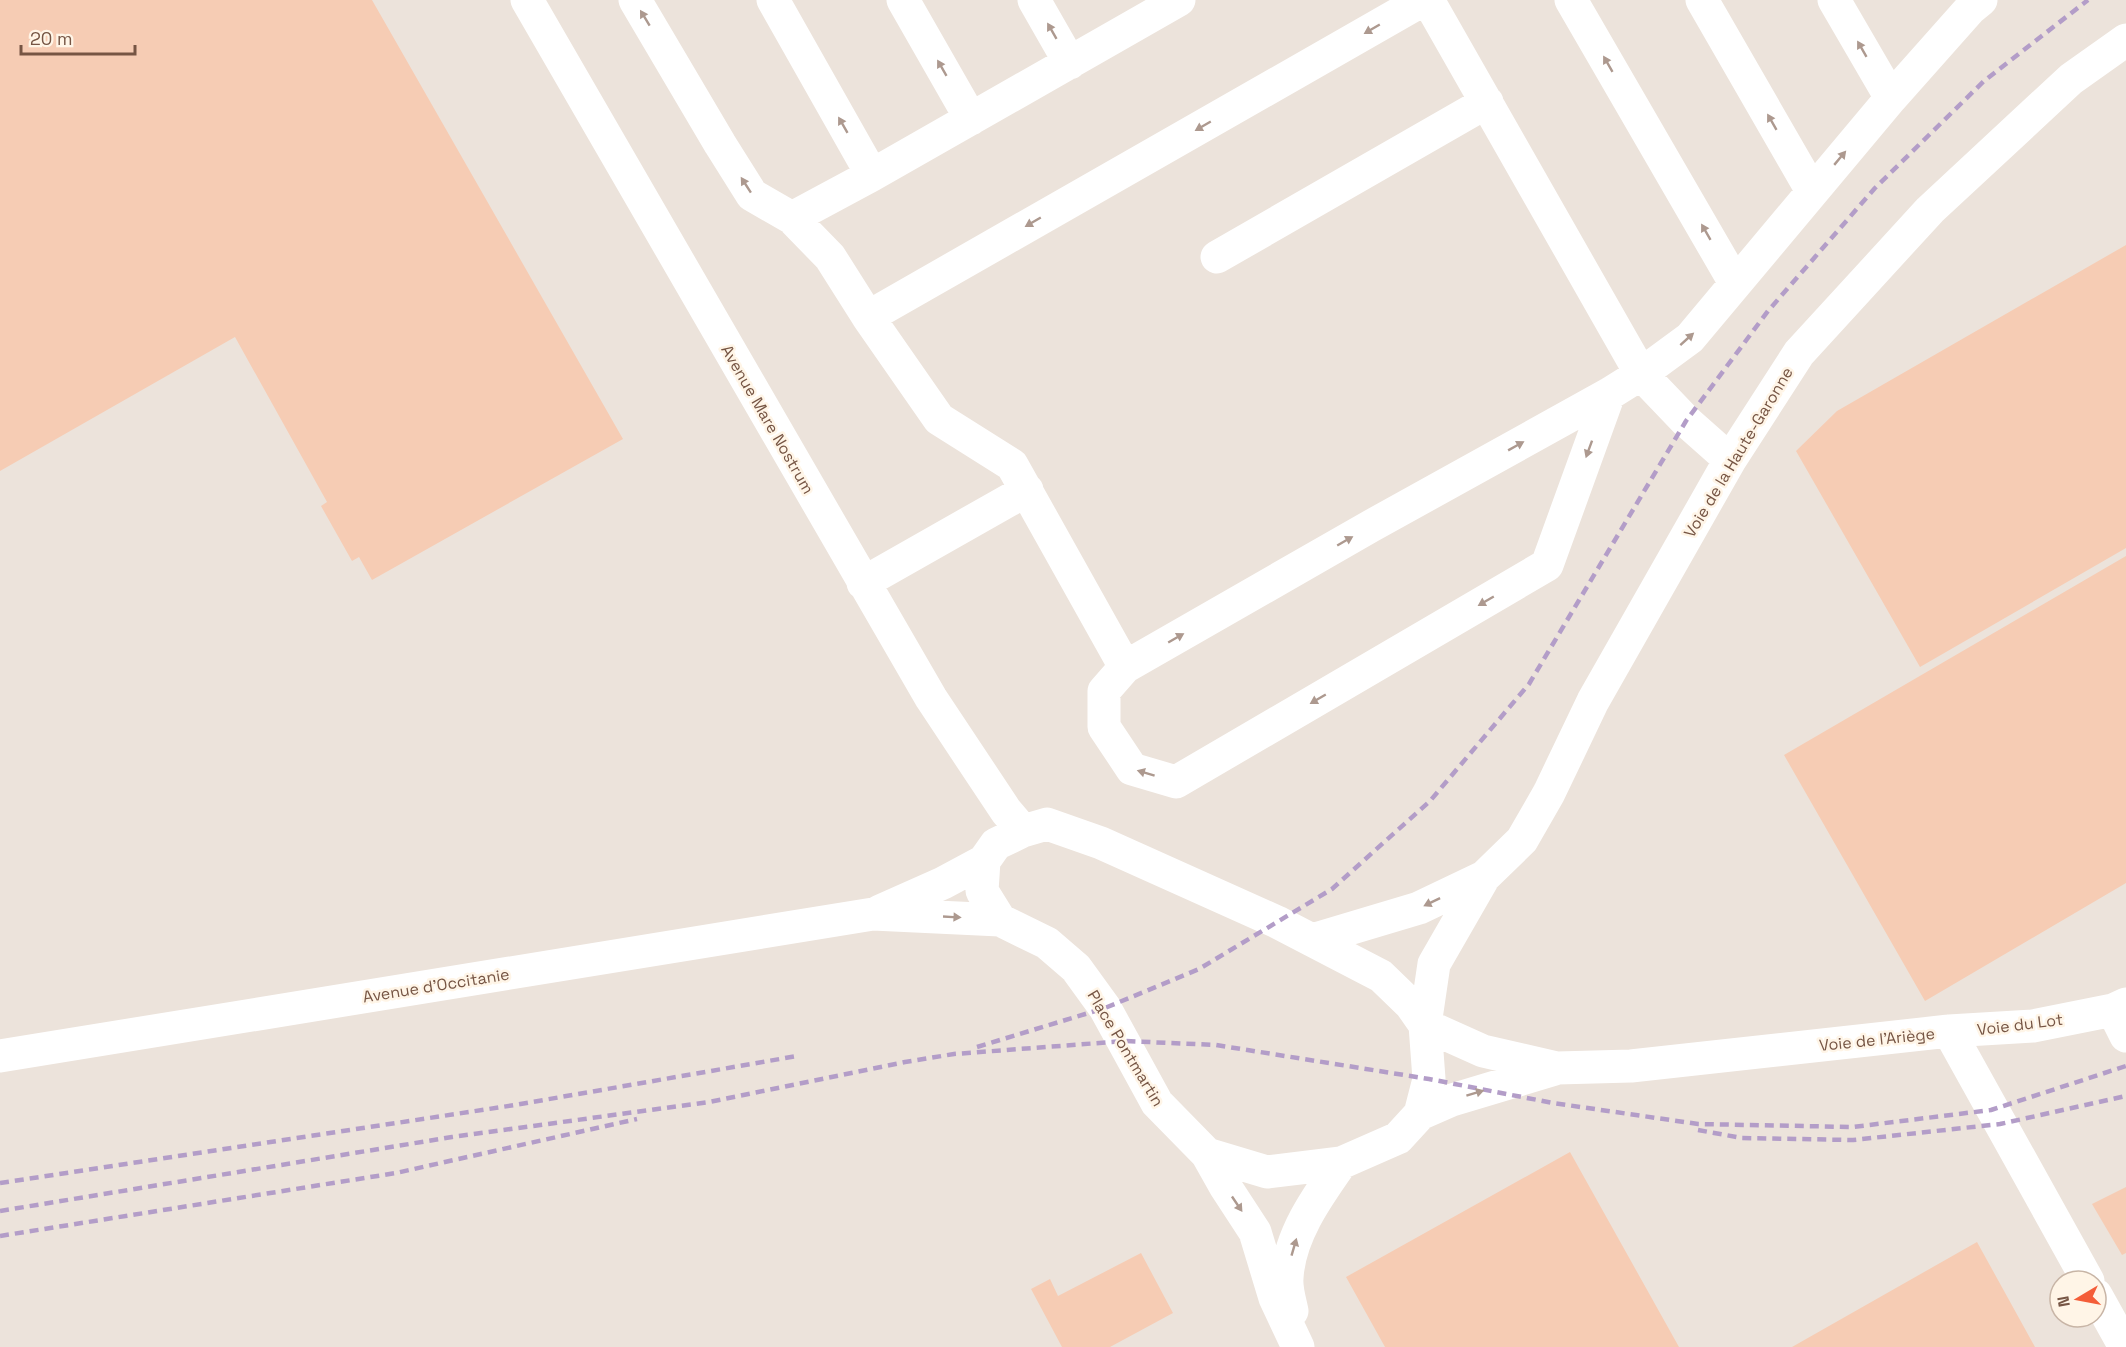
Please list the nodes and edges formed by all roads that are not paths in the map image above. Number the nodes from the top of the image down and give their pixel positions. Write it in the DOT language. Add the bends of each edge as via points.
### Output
graph roads {
  1 [pos="527,0"];
  2 [pos="635,0"];
  3 [pos="773,0"];
  4 [pos="903,0"];
  5 [pos="1034,0"];
  6 [pos="1423,0"];
  7 [pos="1428,0"];
  8 [pos="1571,0"];
  9 [pos="1702,0"];
  10 [pos="1834,0"];
  11 [pos="1169,3"];
  12 [pos="1972,3"];
  13 [pos="2126,40"];
  14 [pos="1070,63"];
  15 [pos="1891,98"];
  16 [pos="1487,102"];
  17 [pos="971,119"];
  18 [pos="872,176"];
  19 [pos="1812,191"];
  20 [pos="792,218"];
  21 [pos="1217,257"];
  22 [pos="1735,283"];
  23 [pos="868,317"];
  24 [pos="1641,374"];
  25 [pos="1609,394"];
  26 [pos="1730,460"];
  27 [pos="1028,490"];
  28 [pos="863,583"];
  29 [pos="1125,667"];
  30 [pos="1023,831"];
  31 [pos="984,861"];
  32 [pos="1484,877"];
  33 [pos="873,914"];
  34 [pos="1000,920"];
  35 [pos="1312,940"];
  36 [pos="2122,1017"];
  37 [pos="1425,1025"];
  38 [pos="1949,1031"];
  39 [pos="0,1056"];
  40 [pos="1557,1068"];
  41 [pos="1420,1114"];
  42 [pos="1207,1154"];
  43 [pos="1341,1163"];
  44 [pos="2081,1269"];
  45 [pos="2108,1317"];
  46 [pos="1298,1346"];
  47 [pos="2125,1347"];
  1 -- 28 [label="street, Avenue Mare Nostrum"];
  20 -- 2 [label="street, one-way" via="753,195"];
  18 -- 3 [label="street, one-way"];
  17 -- 4 [label="street, one-way"];
  14 -- 5 [label="street, one-way"];
  6 -- 23 [label="street, one-way"];
  7 -- 16 [label="street"];
  22 -- 8 [label="street, one-way"];
  19 -- 9 [label="street, one-way"];
  15 -- 10 [label="street, one-way"];
  11 -- 14 [label="street"];
  12 -- 15 [label="street"];
  13 -- 26 [label="street, Voie de la Haute-Garonne" via="2071,79 1930,210 1799,353"];
  14 -- 17 [label="street"];
  19 -- 15 [label="street, one-way"];
  16 -- 21 [label="street"];
  16 -- 24 [label="street"];
  17 -- 18 [label="street"];
  18 -- 20 [label="street"];
  19 -- 22 [label="street"];
  20 -- 23 [label="street" via="830,257"];
  24 -- 22 [label="street, one-way" via="1690,338"];
  23 -- 27 [label="street" via="939,419 1012,465"];
  24 -- 25 [label="street"];
  24 -- 26 [label="street"];
  29 -- 25 [label="street, one-way"];
  25 -- 29 [label="street, one-way" via="1547,565 1176,782 1132,769 1104,727 1104,691"];
  26 -- 32 [label="street, Voie de la Haute-Garonne" via="1593,701 1522,840"];
  27 -- 28 [label="street"];
  27 -- 29 [label="street"];
  28 -- 30 [label="street, Avenue Mare Nostrum" via="931,698"];
  30 -- 31 [label="street" via="996,844"];
  30 -- 35 [label="street" via="1047,824 1101,843"];
  31 -- 33 [label="street, Avenue d'Occitanie"];
  31 -- 34 [label="street" via="982,891"];
  32 -- 35 [label="street, Voie de la Haute-Garonne, one-way" via="1419,908"];
  32 -- 37 [label="street, Voie de la Haute-Garonne" via="1434,964"];
  33 -- 34 [label="street, Avenue d'Occitanie, one-way"];
  33 -- 39 [label="street, Avenue d'Occitanie"];
  34 -- 42 [label="street, Place Pontmartin" via="1047,943 1076,968 1105,1008 1157,1103"];
  35 -- 37 [label="street" via="1381,976"];
  36 -- 38 [label="street, Voie du Lot"];
  37 -- 40 [label="street, Voie de l'Ariège" via="1483,1051"];
  37 -- 41 [label="street, Place Pontmartin" via="1429,1078"];
  38 -- 40 [label="street, Voie de l'Ariège" via="1631,1066"];
  38 -- 44 [label="street, Voie de l'Ariège"];
  41 -- 40 [label="street, Voie de l'Ariège, one-way" via="1452,1100"];
  41 -- 43 [label="street, Place Pontmartin" via="1398,1138"];
  42 -- 43 [label="street, Place Pontmartin" via="1267,1172"];
  42 -- 46 [label="street, one-way" via="1255,1232 1275,1298"];
  46 -- 43 [label="street, one-way" via="1287,1279 1294,1242"];
  45 -- 47 [label="street"];
}
